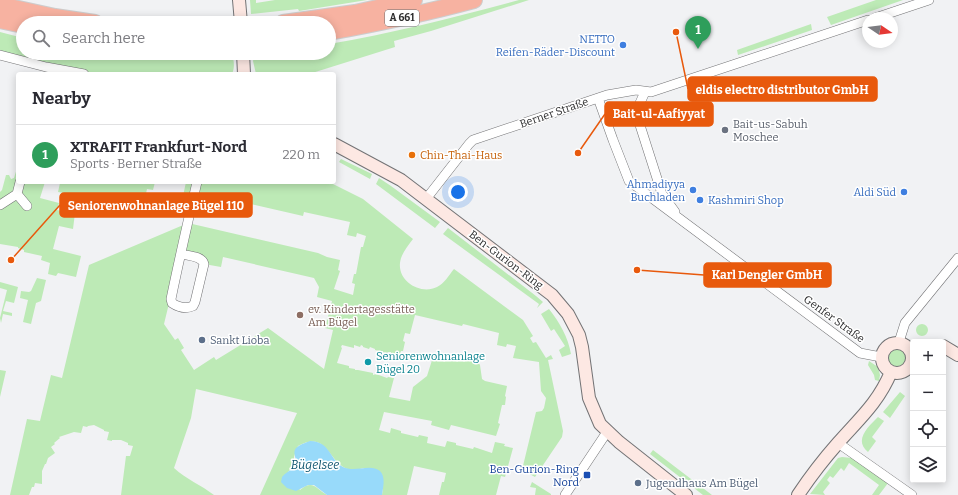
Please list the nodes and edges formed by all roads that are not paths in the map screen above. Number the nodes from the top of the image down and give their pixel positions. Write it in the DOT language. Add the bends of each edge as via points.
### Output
graph roads {
  1 [pos="414,0"];
  2 [pos="474,0"];
  3 [pos="929,0"];
  4 [pos="239,2"];
  5 [pos="0,5"];
  6 [pos="893,12"];
  7 [pos="50,16"];
  8 [pos="240,16"];
  9 [pos="334,16"];
  10 [pos="0,20"];
  11 [pos="862,22"];
  12 [pos="16,23"];
  13 [pos="336,31"];
  14 [pos="0,56"];
  15 [pos="243,60"];
  16 [pos="46,71"];
  17 [pos="59,72"];
  18 [pos="244,72"];
  19 [pos="645,92"];
  20 [pos="598,98"];
  21 [pos="336,145"];
  22 [pos="20,184"];
  23 [pos="197,184"];
  24 [pos="18,194"];
  25 [pos="426,199"];
  26 [pos="0,205"];
  27 [pos="27,206"];
  28 [pos="680,219"];
  29 [pos="181,254"];
  30 [pos="958,258"];
  31 [pos="899,342"];
  32 [pos="946,348"];
  33 [pos="910,349"];
  34 [pos="958,356"];
  35 [pos="882,357"];
  36 [pos="910,366"];
  37 [pos="891,372"];
  38 [pos="607,432"];
  39 [pos="838,443"];
  40 [pos="565,495"];
  41 [pos="686,495"];
  42 [pos="798,495"];
  43 [pos="912,495"];
  1 -- 9 [label="highway, A 661"];
  2 -- 13 [label="highway, A 661" via="427,13"];
  3 -- 6 [label="street"];
  4 -- 8 [label="street"];
  5 -- 7 [label="highway"];
  10 -- 12 [label="highway"];
  11 -- 19 [label="street, Berner Straße"];
  14 -- 16 [label="street"];
  15 -- 18 [label="street"];
  16 -- 17 [label="street"];
  19 -- 20 [label="street, Berner Straße" via="636,90"];
  19 -- 28 [label="street, Genfer Straße" via="639,105 638,119 662,194"];
  20 -- 25 [label="street, Berner Straße" via="473,140"];
  20 -- 28 [label="street, Genfer Straße" via="629,181"];
  21 -- 25 [label="street, Ben-Gurion-Ring" via="389,172"];
  22 -- 24 [label="street"];
  23 -- 29 [label="street"];
  24 -- 26 [label="street"];
  24 -- 27 [label="street"];
  25 -- 38 [label="street, Ben-Gurion-Ring" via="544,288 560,304 579,335 589,398 600,424"];
  28 -- 35 [label="street, Genfer Straße" via="860,353"];
  29 -- 29 [label="street" via="171,299 176,306 188,308 195,302 204,264 200,258"];
  30 -- 31 [label="street" via="905,323"];
  31 -- 33 [label="street"];
  31 -- 35 [label="street" via="886,347"];
  32 -- 34 [label="street"];
  35 -- 37 [label="street" via="884,366"];
  36 -- 37 [label="street" via="903,372"];
  37 -- 39 [label="street" via="873,406"];
  38 -- 40 [label="street"];
  38 -- 41 [label="street, Ben-Gurion-Ring"];
  39 -- 42 [label="street"];
  39 -- 43 [label="street"];
}
